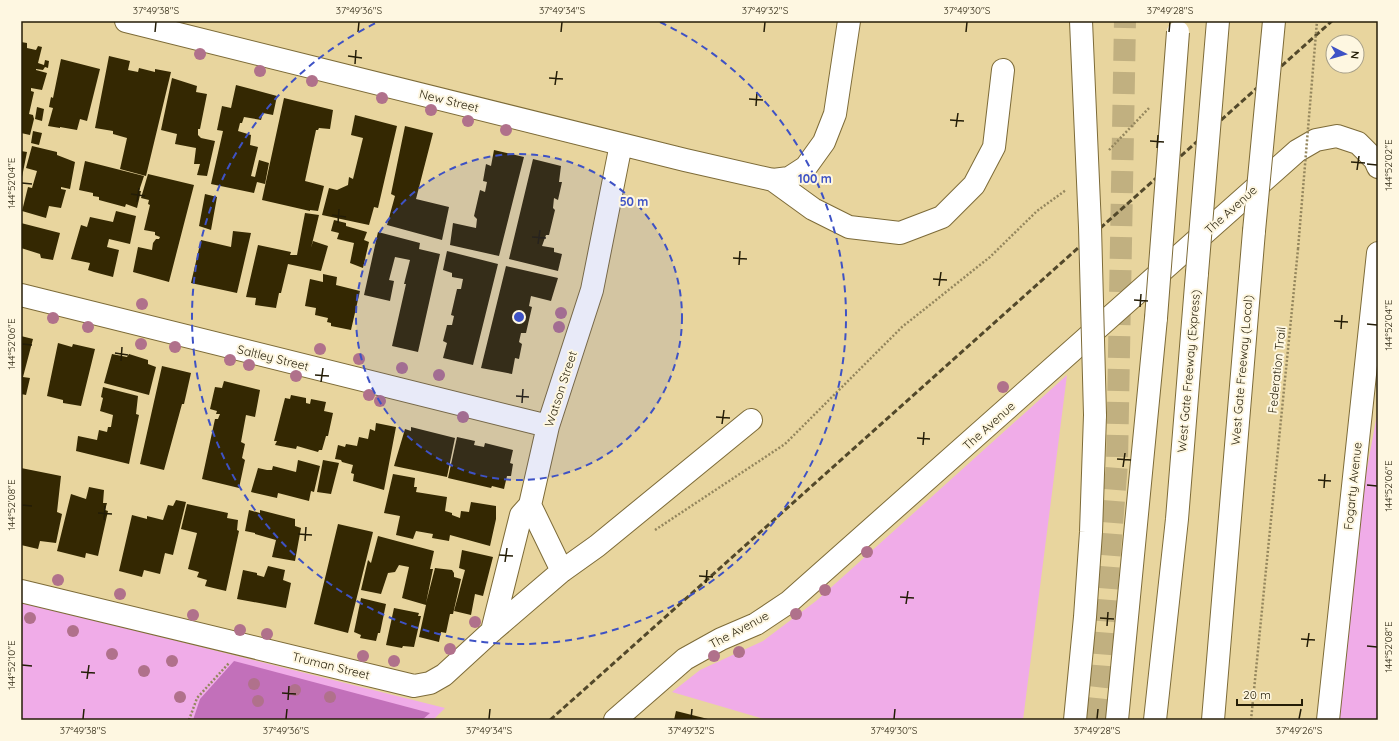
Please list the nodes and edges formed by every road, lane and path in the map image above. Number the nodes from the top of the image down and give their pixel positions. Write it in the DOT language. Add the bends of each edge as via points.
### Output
graph roads {
  1 [pos="126,21"];
  2 [pos="849,21"];
  3 [pos="1081,21"];
  4 [pos="1218,21"];
  5 [pos="1274,21"];
  6 [pos="1317,21"];
  7 [pos="1179,27"];
  8 [pos="1003,70"];
  9 [pos="1151,106"];
  10 [pos="621,144"];
  11 [pos="1105,154"];
  12 [pos="1378,167"];
  13 [pos="773,180"];
  14 [pos="1066,189"];
  15 [pos="1378,253"];
  16 [pos="21,295"];
  17 [pos="751,420"];
  18 [pos="548,426"];
  19 [pos="530,505"];
  20 [pos="648,534"];
  21 [pos="562,571"];
  22 [pos="21,590"];
  23 [pos="492,631"];
  24 [pos="231,660"];
  25 [pos="189,720"];
  26 [pos="615,720"];
  27 [pos="1075,720"];
  28 [pos="1118,720"];
  29 [pos="1155,720"];
  30 [pos="1213,720"];
  31 [pos="1252,720"];
  32 [pos="1328,720"];
  1 -- 10 [label="main road, New Street"];
  2 -- 13 [label="main road" via="835,114 824,142 806,167 789,178"];
  3 -- 27 [label="main road, bridge" via="1095,415 1091,532"];
  4 -- 29 [label="main road, West Gate Freeway (Express), bridge" via="1177,519"];
  5 -- 30 [label="main road, West Gate Freeway (Local), bridge"];
  6 -- 31 [label="path, Federation Trail, bridge" via="1298,249"];
  7 -- 28 [label="main road, bridge" via="1156,318"];
  8 -- 13 [label="main road" via="994,147 974,185 942,217 900,233 849,227 813,208"];
  9 -- 11 [label="path"];
  10 -- 13 [label="main road, New Street"];
  10 -- 18 [label="main road, Watson Street" via="592,290"];
  12 -- 26 [label="main road, The Avenue" via="1375,160 1358,143 1337,136 1316,140 1297,152 789,602 756,624 721,639 685,659"];
  14 -- 20 [label="path" via="1037,211 990,257 902,327 785,444"];
  15 -- 32 [label="main road, Fogarty Avenue"];
  16 -- 18 [label="main road, Saltley Street"];
  17 -- 21 [label="main road, Truman Street" via="597,546"];
  18 -- 19 [label="main road, Watson Street"];
  19 -- 21 [label="main road"];
  19 -- 23 [label="main road, Watson Street" via="521,515"];
  21 -- 23 [label="main road, Truman Street"];
  22 -- 23 [label="main road, Truman Street" via="414,686 430,683 444,674"];
  24 -- 25 [label="path" via="197,698"];
}
